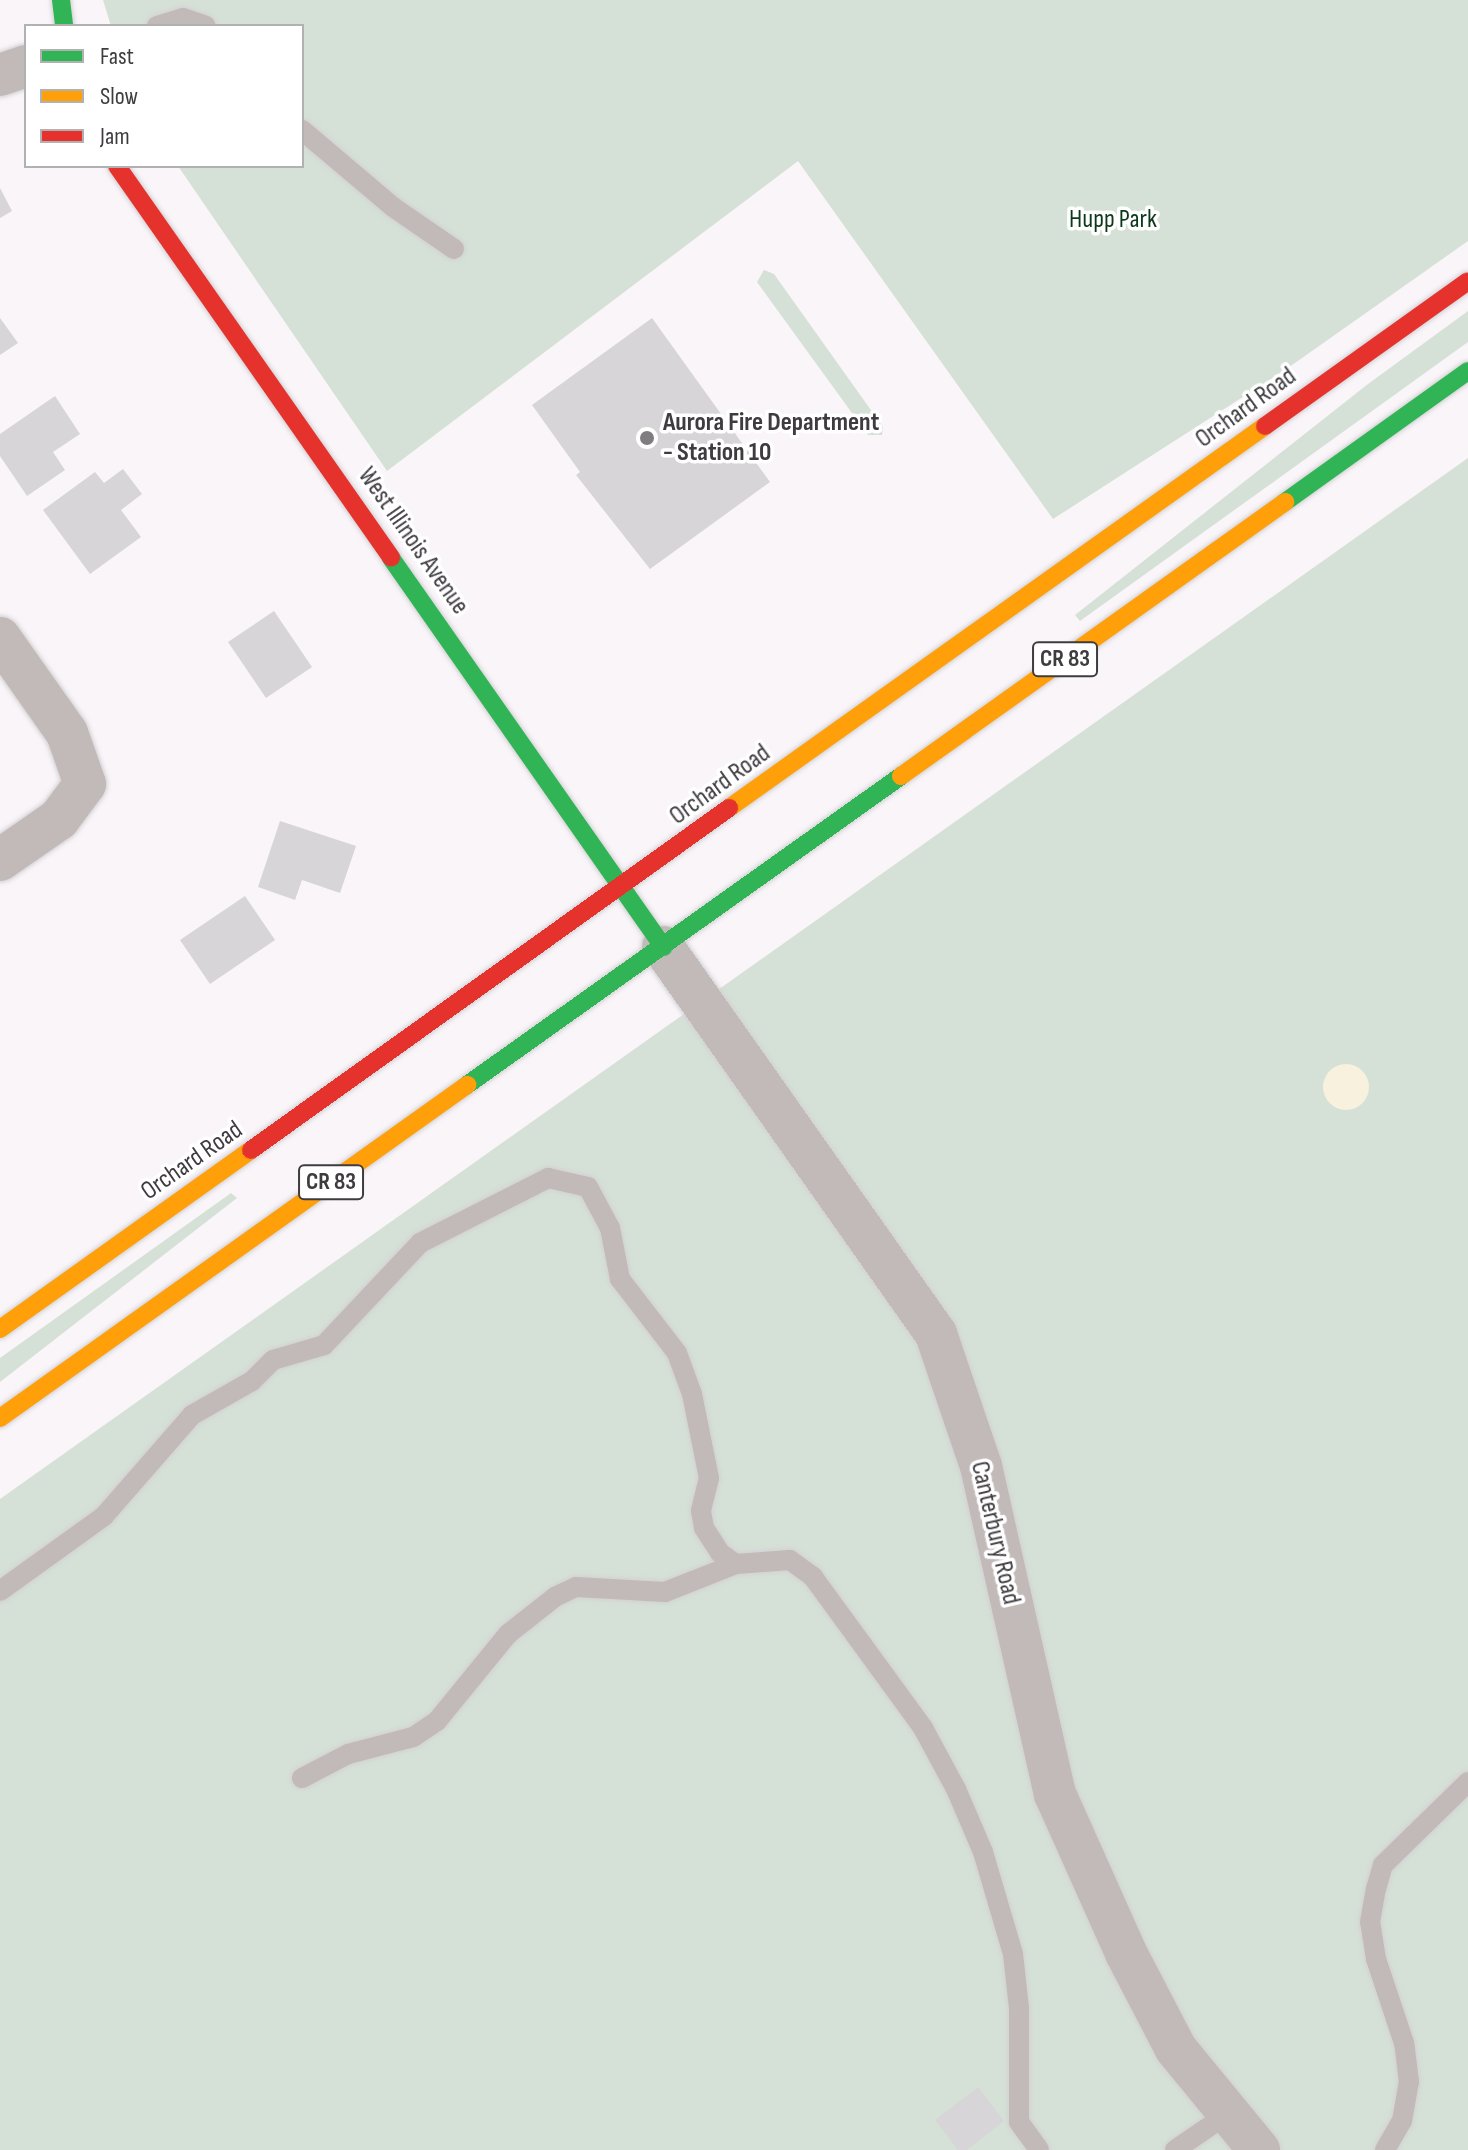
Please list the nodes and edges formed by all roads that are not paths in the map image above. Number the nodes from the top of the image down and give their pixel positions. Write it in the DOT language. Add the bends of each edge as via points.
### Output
graph roads {
  1 [pos="61,0"];
  2 [pos="64,24"];
  3 [pos="164,24"];
  4 [pos="200,24"];
  5 [pos="24,67"];
  6 [pos="0,75"];
  7 [pos="304,132"];
  8 [pos="118,168"];
  9 [pos="454,249"];
  10 [pos="1468,281"];
  11 [pos="1468,371"];
  12 [pos="0,638"];
  13 [pos="0,860"];
  14 [pos="621,888"];
  15 [pos="663,947"];
  16 [pos="0,1329"];
  17 [pos="0,1418"];
  18 [pos="736,1564"];
  19 [pos="0,1591"];
  20 [pos="302,1778"];
  21 [pos="1468,1782"];
  22 [pos="1226,2115"];
  23 [pos="1039,2150"];
  24 [pos="1175,2150"];
  25 [pos="1259,2150"];
  26 [pos="1385,2150"];
  1 -- 2 [label="main road"];
  3 -- 4 [label="lane" via="183,18"];
  5 -- 6 [label="street"];
  7 -- 9 [label="lane" via="393,207"];
  8 -- 14 [label="main road, West Illinois Avenue"];
  10 -- 14 [label="main road, Orchard Road / CR 83"];
  11 -- 15 [label="main road, CR 83"];
  12 -- 13 [label="street" via="67,733 85,784 59,819"];
  14 -- 15 [label="main road, West Illinois Avenue"];
  14 -- 16 [label="main road, Orchard Road / CR 83"];
  15 -- 17 [label="main road, CR 83"];
  15 -- 22 [label="street, Canterbury Road" via="936,1334 981,1466 1055,1794 1126,1953 1176,2049"];
  18 -- 19 [label="lane" via="720,1553 704,1528 701,1511 709,1478 692,1394 677,1353 620,1279 600,1204 588,1187 561,1178 522,1190 420,1243 324,1345 273,1360 252,1381 192,1415 104,1516"];
  18 -- 20 [label="lane" via="665,1592 576,1587 555,1597 508,1634 437,1721 413,1737 348,1754"];
  18 -- 23 [label="lane" via="790,1560 813,1577 923,1728 956,1789 983,1852 1013,1954 1019,2008 1019,2122"];
  21 -- 26 [label="lane" via="1383,1865 1376,1889 1370,1922 1376,1959 1404,2043 1409,2082 1402,2121"];
  22 -- 24 [label="lane"];
  22 -- 25 [label="street, Canterbury Road"];
}
